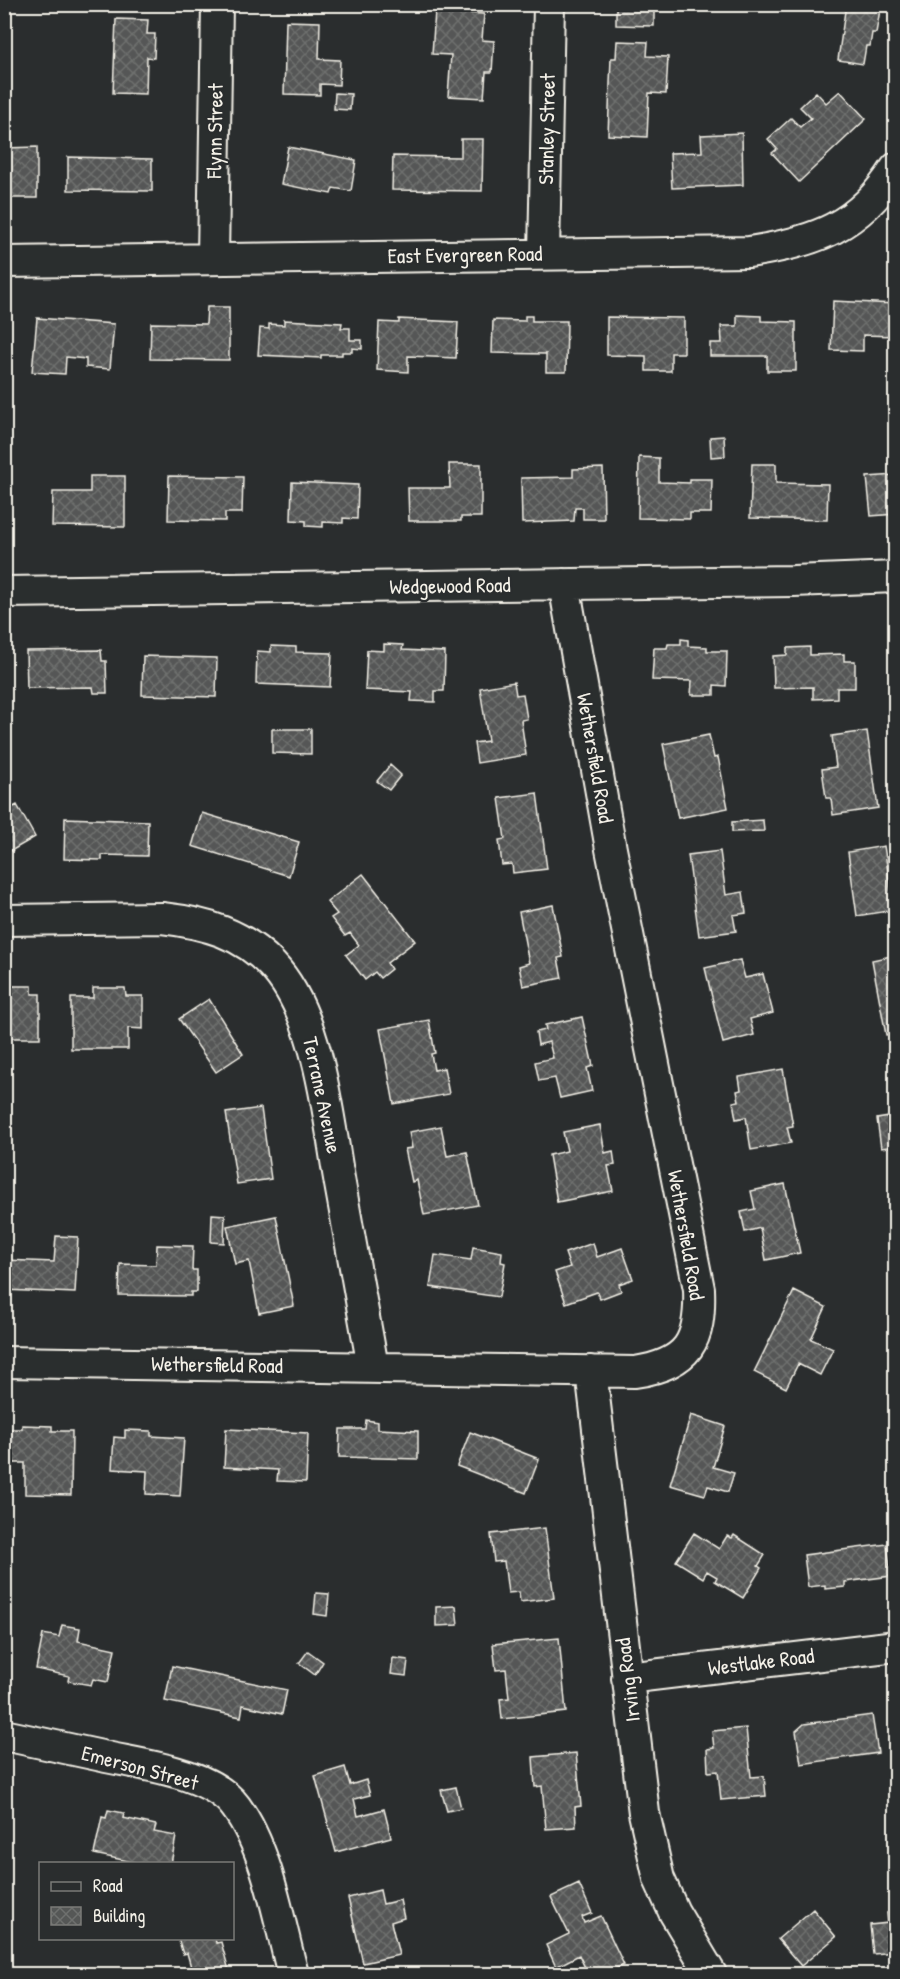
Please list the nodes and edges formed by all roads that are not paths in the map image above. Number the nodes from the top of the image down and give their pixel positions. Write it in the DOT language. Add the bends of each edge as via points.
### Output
graph roads {
  1 [pos="217,4"];
  2 [pos="549,4"];
  3 [pos="896,168"];
  4 [pos="544,254"];
  5 [pos="213,258"];
  6 [pos="4,262"];
  7 [pos="896,577"];
  8 [pos="564,584"];
  9 [pos="4,592"];
  10 [pos="4,920"];
  11 [pos="4,1362"];
  12 [pos="373,1367"];
  13 [pos="591,1371"];
  14 [pos="896,1646"];
  15 [pos="627,1678"];
  16 [pos="4,1735"];
  17 [pos="293,1974"];
  18 [pos="711,1974"];
  1 -- 5 [label="street, Flynn Street"];
  2 -- 4 [label="street, Stanley Street"];
  3 -- 4 [label="street, East Evergreen Road" via="871,200 832,231 781,247 749,252"];
  4 -- 5 [label="street, East Evergreen Road"];
  5 -- 6 [label="street, East Evergreen Road"];
  7 -- 8 [label="street, Wedgewood Road"];
  8 -- 9 [label="street, Wedgewood Road"];
  8 -- 13 [label="street, Wethersfield Road" via="700,1307 699,1325 692,1342 670,1363 655,1369"];
  10 -- 12 [label="street, Terrane Avenue" via="188,921 235,936 274,966 303,1016 321,1074"];
  11 -- 12 [label="street, Wethersfield Road"];
  12 -- 13 [label="street, Wethersfield Road"];
  13 -- 15 [label="street, Irving Road"];
  14 -- 15 [label="street, Westlake Road"];
  15 -- 18 [label="street, Irving Road" via="644,1813 659,1879"];
  16 -- 17 [label="street, Emerson Street" via="161,1769 216,1789 235,1805 260,1851"];
}
